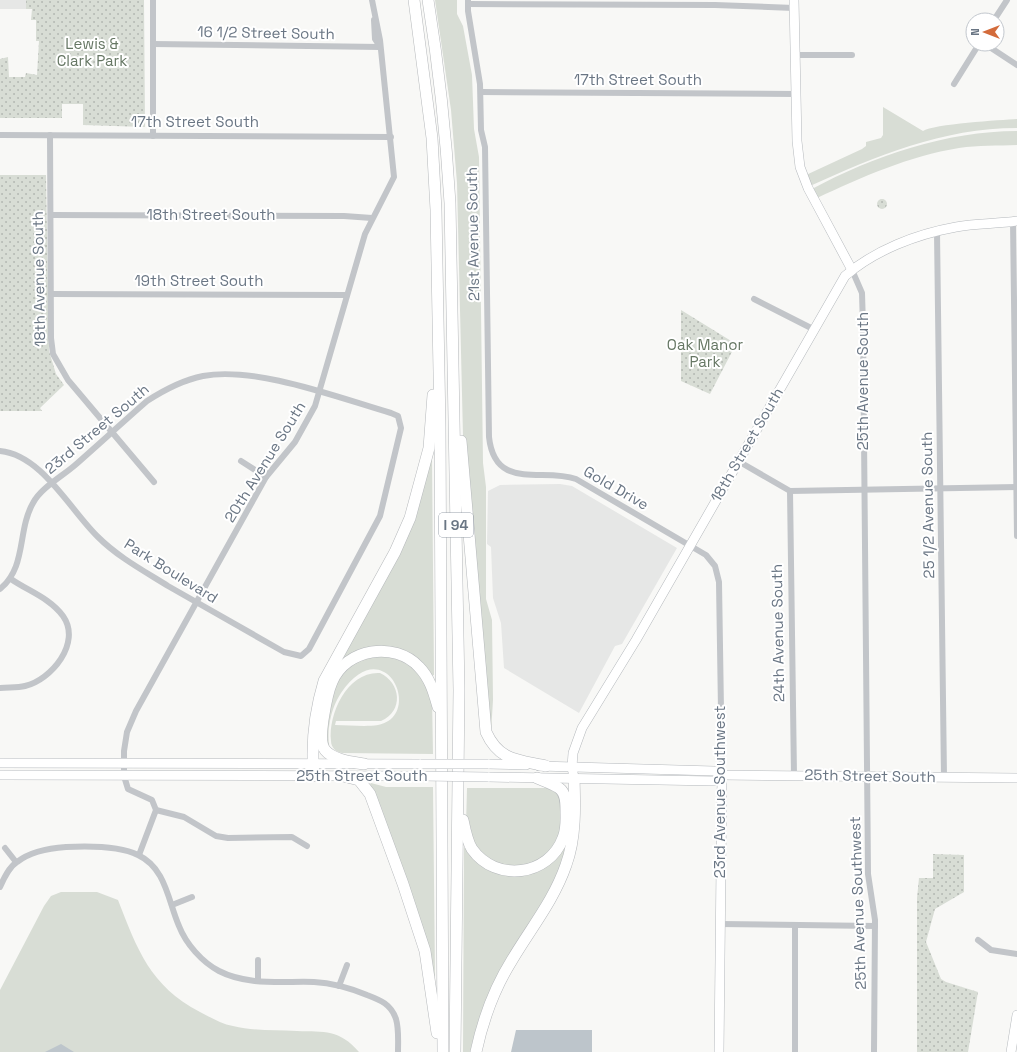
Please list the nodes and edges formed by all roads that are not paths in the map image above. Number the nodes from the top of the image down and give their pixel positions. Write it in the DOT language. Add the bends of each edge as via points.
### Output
graph roads {
  1 [pos="153,0"];
  2 [pos="372,0"];
  3 [pos="414,0"];
  4 [pos="428,0"];
  5 [pos="1006,0"];
  6 [pos="468,2"];
  7 [pos="560,2"];
  8 [pos="638,2"];
  9 [pos="715,3"];
  10 [pos="794,4"];
  11 [pos="999,12"];
  12 [pos="153,44"];
  13 [pos="380,47"];
  14 [pos="974,52"];
  15 [pos="997,52"];
  16 [pos="795,55"];
  17 [pos="852,55"];
  18 [pos="1017,65"];
  19 [pos="954,84"];
  20 [pos="481,92"];
  21 [pos="796,94"];
  22 [pos="0,135"];
  23 [pos="50,135"];
  24 [pos="153,136"];
  25 [pos="391,137"];
  26 [pos="50,214"];
  27 [pos="372,218"];
  28 [pos="1015,221"];
  29 [pos="937,232"];
  30 [pos="852,270"];
  31 [pos="51,294"];
  32 [pos="347,295"];
  33 [pos="754,299"];
  34 [pos="438,322"];
  35 [pos="813,329"];
  36 [pos="453,343"];
  37 [pos="319,392"];
  38 [pos="112,432"];
  39 [pos="0,451"];
  40 [pos="241,461"];
  41 [pos="738,461"];
  42 [pos="502,466"];
  43 [pos="266,478"];
  44 [pos="154,482"];
  45 [pos="52,484"];
  46 [pos="1017,487"];
  47 [pos="941,488"];
  48 [pos="864,490"];
  49 [pos="790,491"];
  50 [pos="1017,536"];
  51 [pos="690,545"];
  52 [pos="11,579"];
  53 [pos="0,589"];
  54 [pos="197,603"];
  55 [pos="319,628"];
  56 [pos="0,688"];
  57 [pos="442,720"];
  58 [pos="0,763"];
  59 [pos="123,764"];
  60 [pos="313,764"];
  61 [pos="364,764"];
  62 [pos="546,766"];
  63 [pos="573,773"];
  64 [pos="0,775"];
  65 [pos="722,775"];
  66 [pos="794,775"];
  67 [pos="124,776"];
  68 [pos="314,776"];
  69 [pos="343,776"];
  70 [pos="868,776"];
  71 [pos="944,777"];
  72 [pos="537,778"];
  73 [pos="1017,778"];
  74 [pos="458,793"];
  75 [pos="156,810"];
  76 [pos="307,846"];
  77 [pos="5,848"];
  78 [pos="139,855"];
  79 [pos="16,862"];
  80 [pos="0,886"];
  81 [pos="192,897"];
  82 [pos="172,905"];
  83 [pos="720,924"];
  84 [pos="795,925"];
  85 [pos="875,926"];
  86 [pos="978,940"];
  87 [pos="1017,954"];
  88 [pos="258,960"];
  89 [pos="347,965"];
  90 [pos="258,981"];
  91 [pos="339,986"];
  92 [pos="1017,1015"];
  93 [pos="398,1052"];
  94 [pos="440,1052"];
  95 [pos="443,1052"];
  96 [pos="455,1052"];
  97 [pos="476,1052"];
  98 [pos="719,1052"];
  99 [pos="795,1052"];
  100 [pos="874,1052"];
  101 [pos="1011,1052"];
  1 -- 12 [label="street"];
  2 -- 13 [label="street, 20th Avenue South" via="375,39"];
  3 -- 34 [label="highway, I 94" via="432,136"];
  4 -- 36 [label="highway, I 94" via="447,146"];
  5 -- 11 [label="street"];
  6 -- 7 [label="street"];
  6 -- 20 [label="street, 21st Avenue South"];
  7 -- 8 [label="street"];
  8 -- 9 [label="street"];
  9 -- 10 [label="street"];
  10 -- 16 [label="main road, 25th Avenue South"];
  12 -- 13 [label="street, 16 1/2 Street South"];
  12 -- 24 [label="street"];
  13 -- 25 [label="street, 20th Avenue South"];
  14 -- 19 [label="street"];
  15 -- 18 [label="street"];
  16 -- 17 [label="street"];
  16 -- 21 [label="main road, 25th Avenue South"];
  20 -- 21 [label="street, 17th Street South"];
  20 -- 42 [label="street, 21st Avenue South" via="481,130 485,147 489,437 491,451"];
  21 -- 30 [label="main road, 25th Avenue South" via="798,154 804,179"];
  22 -- 23 [label="street, 17th Street South"];
  23 -- 24 [label="street, 17th Street South"];
  23 -- 26 [label="street, 18th Avenue South"];
  24 -- 25 [label="street, 17th Street South"];
  25 -- 27 [label="street, 20th Avenue South" via="394,177"];
  26 -- 27 [label="street, 18th Street South"];
  26 -- 31 [label="street, 18th Avenue South"];
  27 -- 32 [label="street, 20th Avenue South"];
  28 -- 29 [label="main road, 18th Street South" via="956,227"];
  28 -- 46 [label="street"];
  29 -- 30 [label="main road, 18th Street South" via="887,250"];
  29 -- 47 [label="street, 25 1/2 Avenue South"];
  30 -- 35 [label="main road, 18th Street South" via="845,276"];
  30 -- 48 [label="street, 25th Avenue South" via="862,293"];
  31 -- 32 [label="street, 19th Street South"];
  31 -- 38 [label="street, 18th Avenue South" via="51,338 58,366"];
  32 -- 37 [label="street, 20th Avenue South"];
  33 -- 35 [label="street"];
  34 -- 57 [label="highway, I 94"];
  34 -- 60 [label="highway" via="429,448 418,495 395,552 324,681 315,717"];
  35 -- 41 [label="main road, 18th Street South"];
  36 -- 62 [label="highway" via="486,732 490,742 505,756"];
  36 -- 74 [label="highway, I 94" via="459,690"];
  37 -- 38 [label="street, 23rd Street South" via="276,380 230,374 203,376 160,392"];
  37 -- 43 [label="street, 20th Avenue South" via="315,406 295,442"];
  37 -- 55 [label="street, 23rd Street South" via="398,416 401,428 380,516"];
  38 -- 44 [label="street, 18th Avenue South"];
  38 -- 45 [label="street, 23rd Street South"];
  39 -- 45 [label="street, Park Boulevard" via="21,457"];
  40 -- 43 [label="street"];
  41 -- 49 [label="street"];
  41 -- 51 [label="main road, 18th Street South"];
  42 -- 51 [label="street, Gold Drive" via="524,476 560,475 576,479"];
  43 -- 54 [label="street, 20th Avenue South"];
  45 -- 52 [label="street, 23rd Street South" via="33,502"];
  45 -- 54 [label="street, Park Boulevard" via="98,537 144,572"];
  46 -- 47 [label="street"];
  46 -- 50 [label="street"];
  47 -- 48 [label="street"];
  47 -- 71 [label="street, 25 1/2 Avenue South"];
  48 -- 49 [label="street"];
  48 -- 70 [label="street, 25th Avenue South"];
  49 -- 66 [label="street, 24th Avenue South"];
  51 -- 63 [label="main road, 18th Street South" via="582,728 573,753"];
  51 -- 65 [label="street, 23rd Avenue Southwest" via="706,555 714,566 719,580"];
  52 -- 53 [label="street, 23rd Street South"];
  52 -- 56 [label="street" via="53,604 64,617 69,640 61,659 46,675 25,686"];
  54 -- 55 [label="street, Park Boulevard" via="290,655 301,656 305,653"];
  54 -- 59 [label="street, 20th Avenue South" via="136,711 127,732"];
  57 -- 61 [label="highway" via="431,684 419,666 404,655 390,651 374,650 358,656 345,664 332,681 325,710 322,741 328,753"];
  57 -- 95 [label="highway, I 94"];
  58 -- 59 [label="main road, 25th Street South"];
  59 -- 60 [label="main road, 25th Street South"];
  59 -- 67 [label="street, 20th Avenue South"];
  60 -- 61 [label="main road, 25th Street South"];
  60 -- 68 [label="highway"];
  61 -- 62 [label="main road, 25th Street South, bridge"];
  62 -- 63 [label="main road, 25th Street South"];
  63 -- 65 [label="main road, 25th Street South" via="714,781"];
  63 -- 72 [label="main road, 25th Street South"];
  63 -- 97 [label="highway" via="573,833 566,865 554,895 497,987 483,1022"];
  64 -- 67 [label="main road, 25th Street South"];
  65 -- 66 [label="main road, 25th Street South"];
  65 -- 83 [label="main road, 23rd Avenue Southwest"];
  66 -- 70 [label="main road, 25th Street South"];
  67 -- 68 [label="main road, 25th Street South"];
  67 -- 75 [label="street, 20th Avenue South" via="128,789 152,800"];
  68 -- 69 [label="main road, 25th Street South"];
  69 -- 72 [label="main road, 25th Street South, bridge"];
  69 -- 94 [label="highway" via="359,780 370,794 403,884 425,952"];
  70 -- 71 [label="main road, 25th Street South"];
  70 -- 85 [label="street, 25th Avenue Southwest" via="868,874"];
  71 -- 73 [label="main road, 25th Street South"];
  72 -- 74 [label="highway" via="560,789 566,797 564,837 542,864 515,872 500,869 484,861 472,849 466,834"];
  74 -- 96 [label="highway, I 94"];
  75 -- 76 [label="street" via="184,817 216,836 292,837"];
  75 -- 78 [label="street"];
  77 -- 79 [label="street"];
  78 -- 79 [label="street" via="106,849 58,848"];
  78 -- 82 [label="street" via="161,878"];
  79 -- 80 [label="street"];
  81 -- 82 [label="street"];
  82 -- 90 [label="street" via="179,928 207,964 233,977"];
  83 -- 84 [label="street"];
  83 -- 98 [label="main road, 23rd Avenue Southwest"];
  84 -- 85 [label="street"];
  84 -- 99 [label="street"];
  85 -- 100 [label="street, 25th Avenue Southwest"];
  86 -- 87 [label="street" via="991,950"];
  88 -- 90 [label="street"];
  89 -- 91 [label="street"];
  90 -- 91 [label="street" via="315,982"];
  91 -- 93 [label="street" via="383,1001 391,1009 396,1019"];
  92 -- 101 [label="main road"];
}
